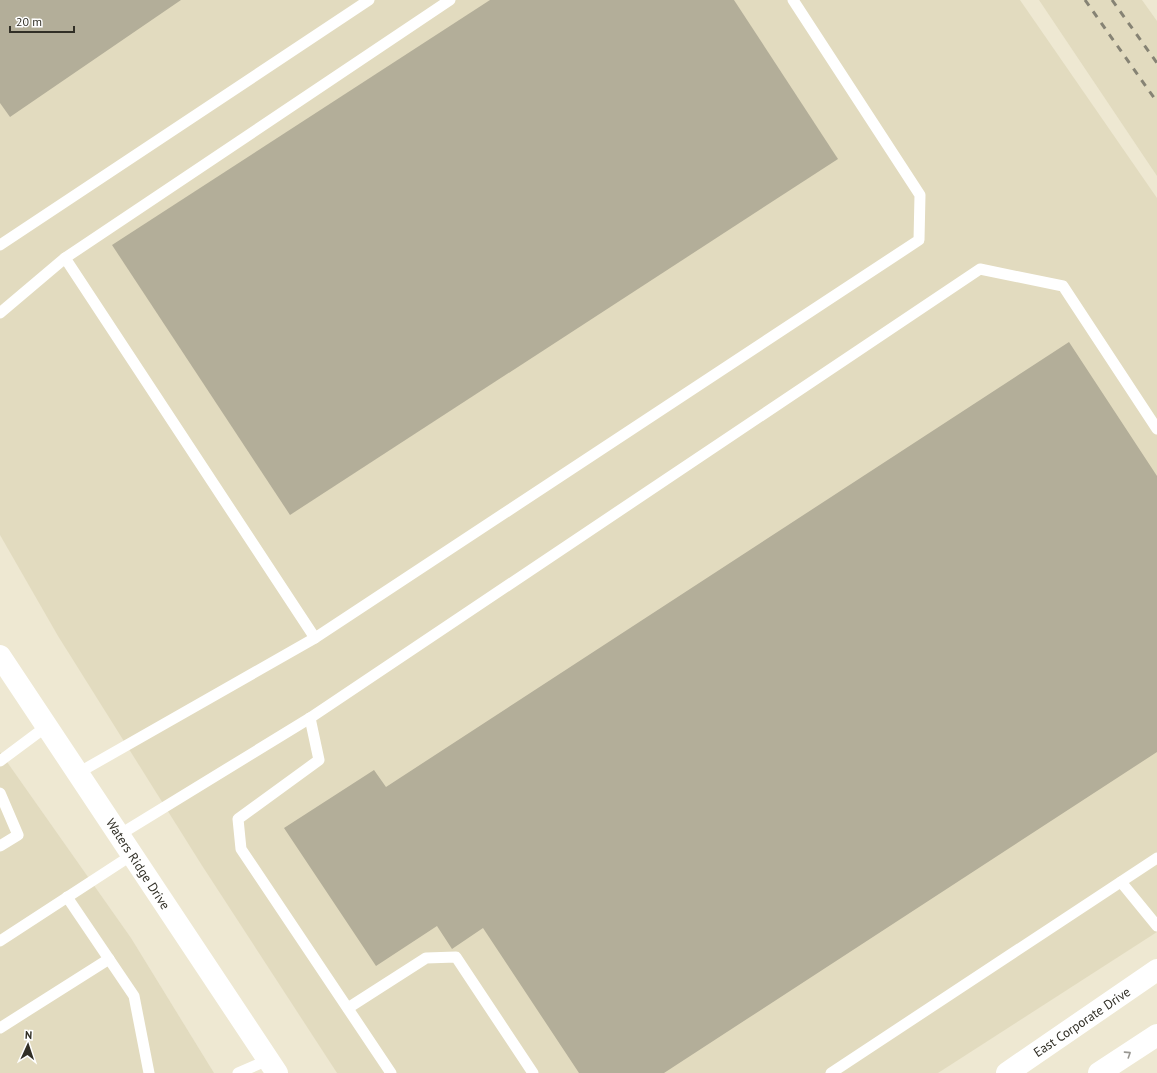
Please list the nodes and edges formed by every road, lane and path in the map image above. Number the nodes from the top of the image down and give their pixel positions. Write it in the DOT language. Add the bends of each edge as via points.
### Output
graph roads {
  1 [pos="369,0"];
  2 [pos="450,0"];
  3 [pos="793,0"];
  4 [pos="0,245"];
  5 [pos="65,258"];
  6 [pos="0,313"];
  7 [pos="1157,429"];
  8 [pos="315,638"];
  9 [pos="0,656"];
  10 [pos="310,718"];
  11 [pos="47,726"];
  12 [pos="0,761"];
  13 [pos="78,773"];
  14 [pos="0,793"];
  15 [pos="119,835"];
  16 [pos="0,846"];
  17 [pos="132,855"];
  18 [pos="1157,858"];
  19 [pos="1121,882"];
  20 [pos="67,897"];
  21 [pos="1157,926"];
  22 [pos="0,941"];
  23 [pos="109,959"];
  24 [pos="1157,970"];
  25 [pos="348,1008"];
  26 [pos="0,1028"];
  27 [pos="1157,1035"];
  28 [pos="272,1067"];
  29 [pos="149,1073"];
  30 [pos="238,1073"];
  31 [pos="391,1073"];
  32 [pos="533,1073"];
  33 [pos="831,1073"];
  34 [pos="1007,1073"];
  35 [pos="1099,1073"];
  1 -- 4 [label="lane"];
  2 -- 5 [label="lane"];
  3 -- 8 [label="lane" via="920,195 919,240"];
  5 -- 6 [label="lane"];
  5 -- 8 [label="lane"];
  7 -- 10 [label="lane" via="1063,286 980,269"];
  8 -- 13 [label="lane"];
  9 -- 11 [label="street, Waters Ridge Drive"];
  10 -- 15 [label="lane"];
  10 -- 25 [label="lane" via="319,760 238,819 241,849"];
  11 -- 12 [label="lane"];
  11 -- 13 [label="street, Waters Ridge Drive"];
  13 -- 15 [label="street, Waters Ridge Drive"];
  14 -- 16 [label="lane" via="18,835"];
  15 -- 17 [label="street, Waters Ridge Drive"];
  17 -- 20 [label="lane"];
  17 -- 28 [label="street, Waters Ridge Drive"];
  18 -- 19 [label="lane"];
  19 -- 21 [label="lane"];
  19 -- 33 [label="lane"];
  20 -- 22 [label="lane"];
  20 -- 23 [label="lane"];
  23 -- 26 [label="lane"];
  23 -- 29 [label="lane" via="134,996"];
  24 -- 34 [label="street, East Corporate Drive"];
  25 -- 31 [label="lane"];
  25 -- 32 [label="lane" via="426,958 456,957"];
  35 -- 27 [label="street, one-way"];
  28 -- 30 [label="lane"];
}
